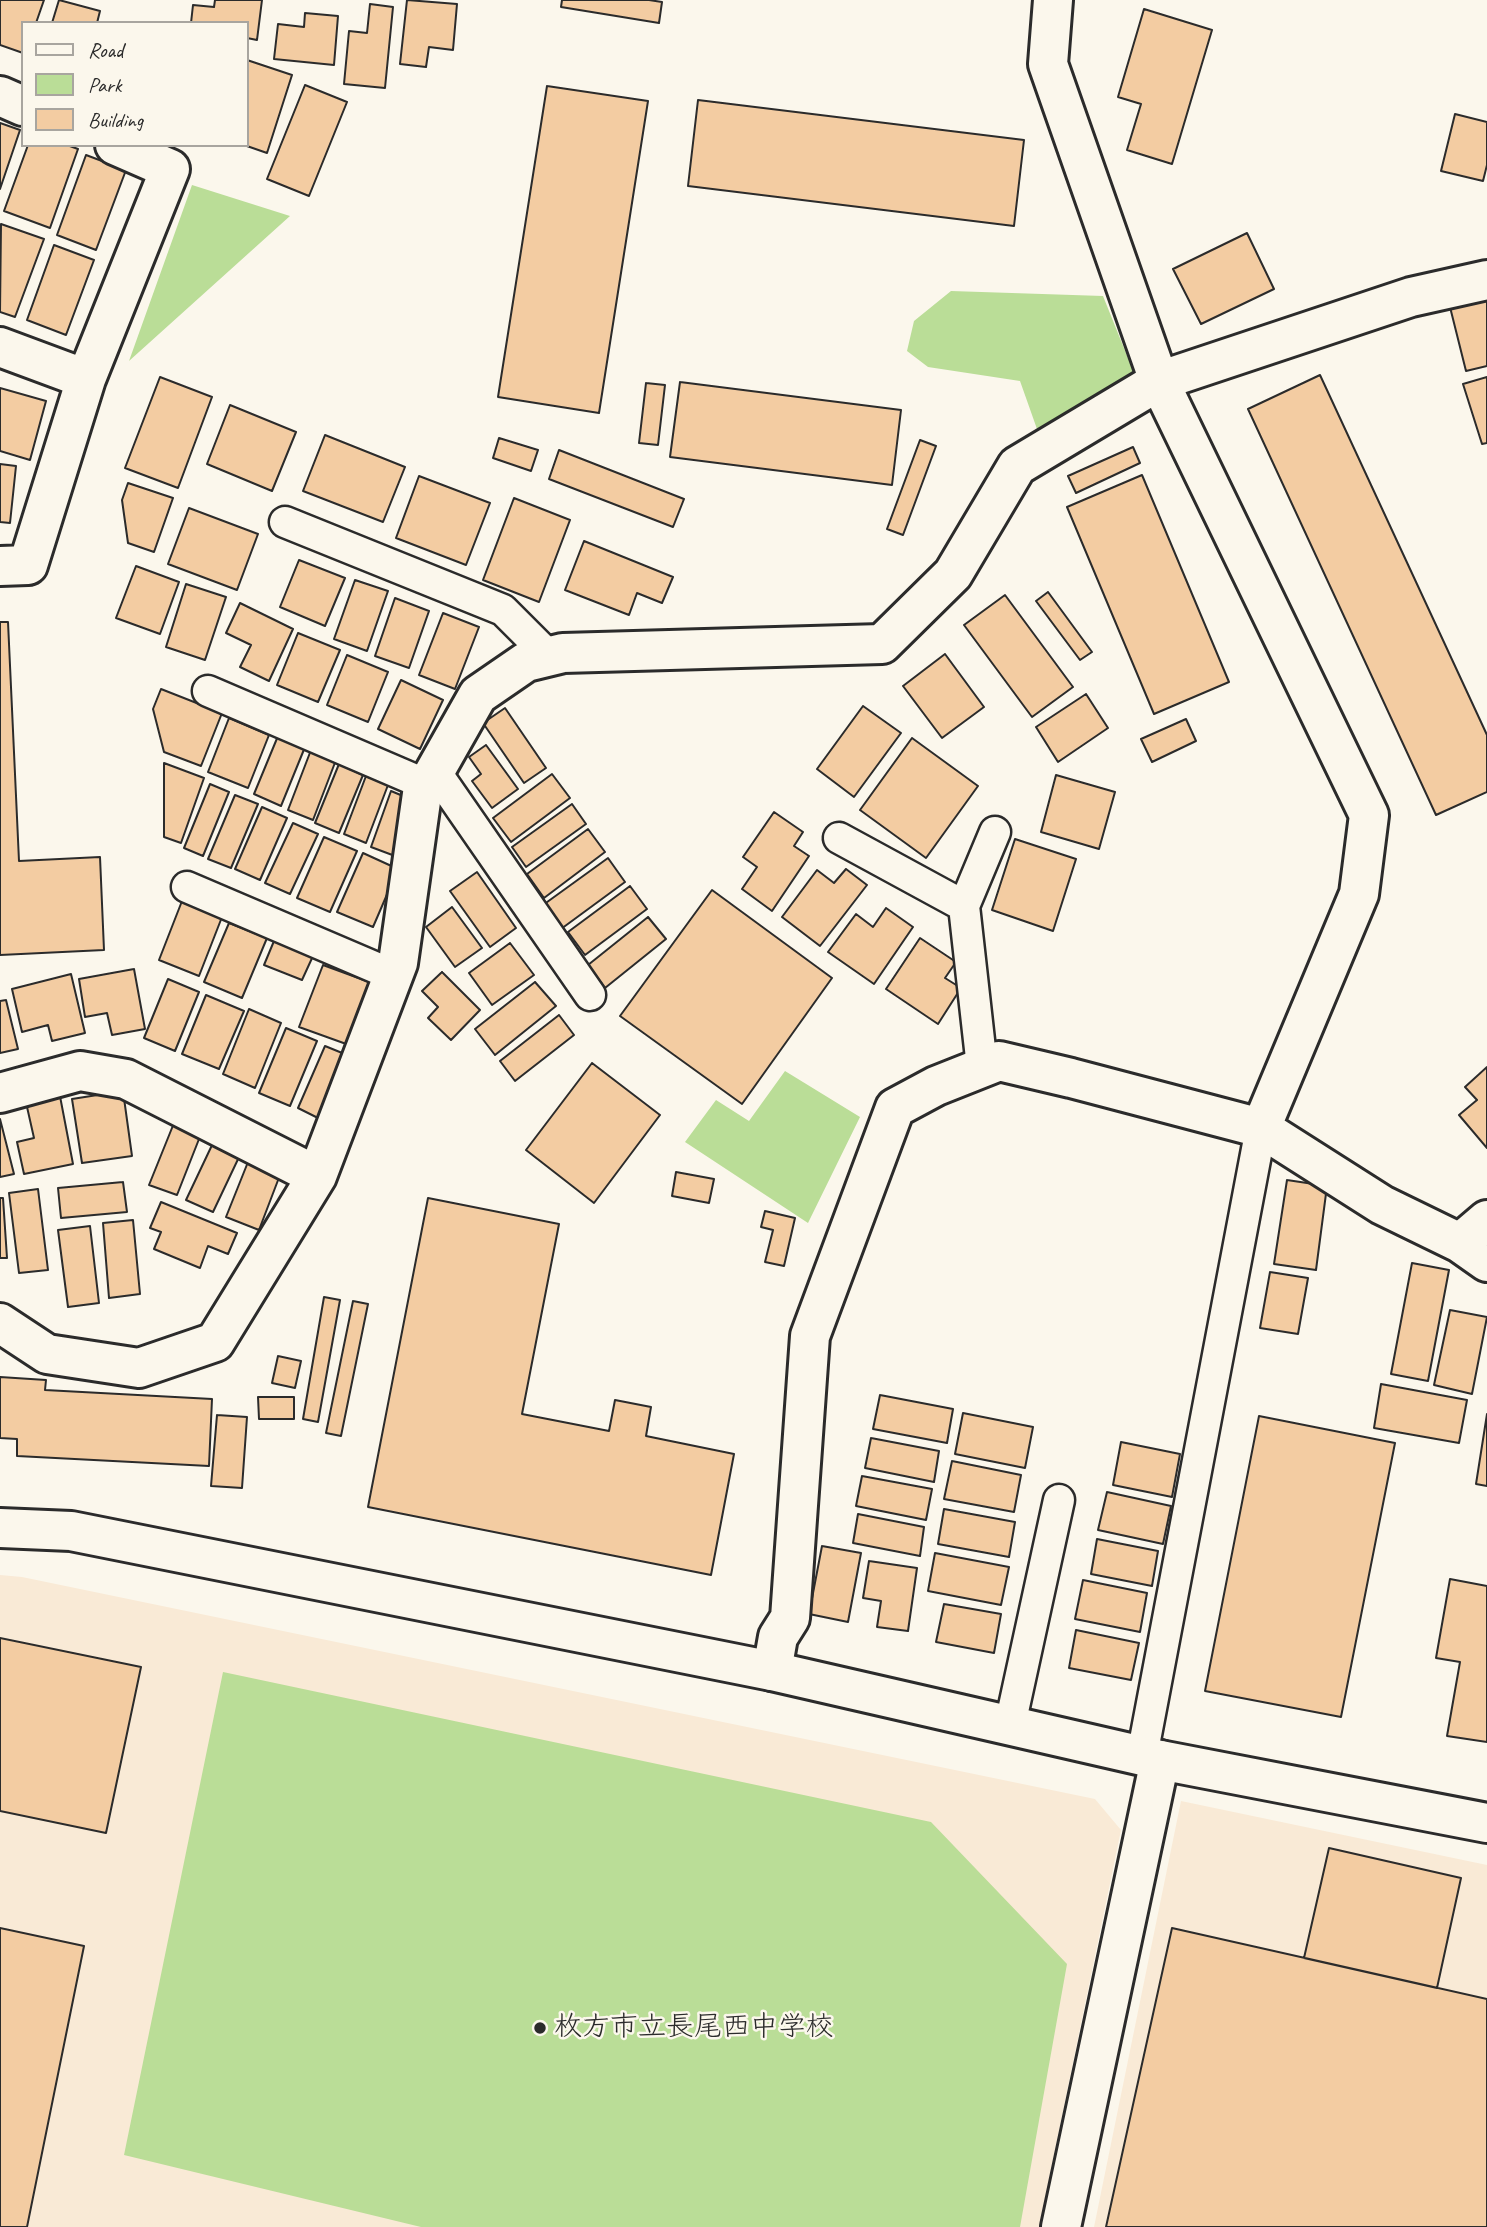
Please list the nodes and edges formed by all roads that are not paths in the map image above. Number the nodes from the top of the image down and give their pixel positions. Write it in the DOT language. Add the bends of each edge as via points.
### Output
graph roads {
  1 [pos="1053,0"];
  2 [pos="0,96"];
  3 [pos="21,105"];
  4 [pos="120,147"];
  5 [pos="1487,280"];
  6 [pos="0,347"];
  7 [pos="86,379"];
  8 [pos="1159,381"];
  9 [pos="285,522"];
  10 [pos="0,566"];
  11 [pos="549,656"];
  12 [pos="208,691"];
  13 [pos="430,778"];
  14 [pos="995,832"];
  15 [pos="839,838"];
  16 [pos="187,887"];
  17 [pos="964,906"];
  18 [pos="393,975"];
  19 [pos="590,995"];
  20 [pos="982,1067"];
  21 [pos="0,1093"];
  22 [pos="1261,1128"];
  23 [pos="317,1176"];
  24 [pos="1478,1241"];
  25 [pos="0,1323"];
  26 [pos="1059,1500"];
  27 [pos="0,1528"];
  28 [pos="772,1671"];
  29 [pos="1010,1725"];
  30 [pos="1151,1758"];
  31 [pos="1487,1823"];
  32 [pos="1061,2227"];
  1 -- 8 [label="street" via="1048,64"];
  2 -- 3 [label="street"];
  4 -- 7 [label="street" via="170,169"];
  5 -- 8 [label="street" via="1411,297"];
  6 -- 7 [label="street"];
  7 -- 10 [label="street" via="29,565"];
  8 -- 11 [label="street" via="1017,466 953,573 882,644"];
  8 -- 22 [label="street" via="1369,815 1359,894"];
  9 -- 11 [label="lane" via="503,610"];
  11 -- 13 [label="street" via="526,662 478,695"];
  12 -- 13 [label="lane"];
  13 -- 18 [label="street" via="422,794"];
  13 -- 19 [label="lane"];
  14 -- 17 [label="lane"];
  15 -- 17 [label="lane"];
  16 -- 18 [label="lane"];
  17 -- 20 [label="lane"];
  18 -- 23 [label="street"];
  20 -- 22 [label="street" via="999,1061"];
  20 -- 28 [label="street" via="895,1108 810,1336 790,1618 778,1637"];
  21 -- 23 [label="street" via="80,1071 126,1079"];
  22 -- 24 [label="street" via="1382,1205"];
  22 -- 30 [label="lane"];
  23 -- 25 [label="street" via="215,1342 139,1368 47,1354"];
  26 -- 29 [label="lane"];
  27 -- 28 [label="street" via="71,1531"];
  28 -- 29 [label="street"];
  29 -- 30 [label="street"];
  30 -- 31 [label="street"];
  30 -- 32 [label="street"];
}
